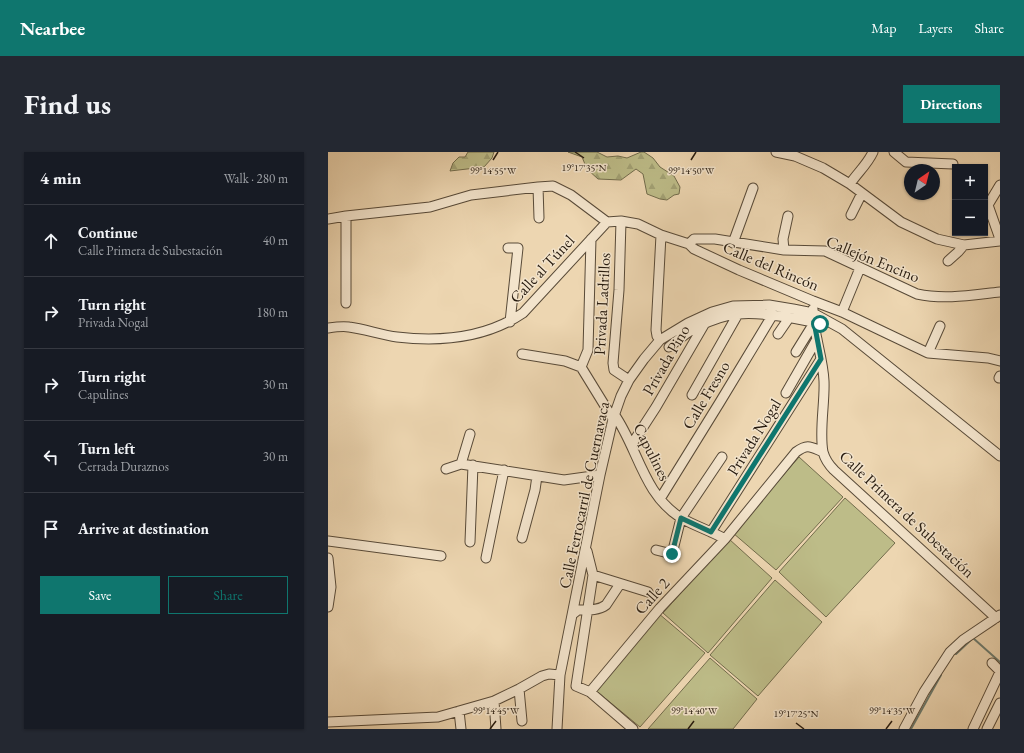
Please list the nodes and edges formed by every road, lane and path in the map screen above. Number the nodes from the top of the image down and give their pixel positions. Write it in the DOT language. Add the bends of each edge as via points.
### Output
graph roads {
  1 [pos="776,152"];
  2 [pos="873,152"];
  3 [pos="894,152"];
  4 [pos="953,164"];
  5 [pos="850,184"];
  6 [pos="1000,185"];
  7 [pos="538,187"];
  8 [pos="753,188"];
  9 [pos="862,193"];
  10 [pos="851,215"];
  11 [pos="346,216"];
  12 [pos="788,216"];
  13 [pos="539,218"];
  14 [pos="328,219"];
  15 [pos="621,221"];
  16 [pos="607,222"];
  17 [pos="661,235"];
  18 [pos="591,239"];
  19 [pos="1000,240"];
  20 [pos="828,242"];
  21 [pos="733,243"];
  22 [pos="689,244"];
  23 [pos="964,245"];
  24 [pos="508,248"];
  25 [pos="784,250"];
  26 [pos="824,251"];
  27 [pos="948,261"];
  28 [pos="860,268"];
  29 [pos="1000,292"];
  30 [pos="813,301"];
  31 [pos="346,303"];
  32 [pos="769,305"];
  33 [pos="712,312"];
  34 [pos="842,312"];
  35 [pos="738,314"];
  36 [pos="772,316"];
  37 [pos="789,318"];
  38 [pos="814,320"];
  39 [pos="510,322"];
  40 [pos="704,324"];
  41 [pos="940,326"];
  42 [pos="328,328"];
  43 [pos="778,334"];
  44 [pos="817,339"];
  45 [pos="660,340"];
  46 [pos="669,347"];
  47 [pos="796,352"];
  48 [pos="928,353"];
  49 [pos="522,354"];
  50 [pos="821,359"];
  51 [pos="1000,361"];
  52 [pos="581,367"];
  53 [pos="629,380"];
  54 [pos="786,393"];
  55 [pos="692,395"];
  56 [pos="613,416"];
  57 [pos="470,434"];
  58 [pos="632,444"];
  59 [pos="823,452"];
  60 [pos="1000,456"];
  61 [pos="722,457"];
  62 [pos="1000,463"];
  63 [pos="462,464"];
  64 [pos="473,465"];
  65 [pos="446,469"];
  66 [pos="504,470"];
  67 [pos="600,475"];
  68 [pos="537,476"];
  69 [pos="660,499"];
  70 [pos="681,518"];
  71 [pos="711,532"];
  72 [pos="522,538"];
  73 [pos="725,539"];
  74 [pos="328,541"];
  75 [pos="470,542"];
  76 [pos="586,550"];
  77 [pos="656,550"];
  78 [pos="441,556"];
  79 [pos="328,558"];
  80 [pos="486,558"];
  81 [pos="593,575"];
  82 [pos="620,584"];
  83 [pos="648,592"];
  84 [pos="328,607"];
  85 [pos="588,610"];
  86 [pos="573,614"];
  87 [pos="998,617"];
  88 [pos="992,663"];
  89 [pos="1000,672"];
  90 [pos="560,675"];
  91 [pos="519,689"];
  92 [pos="590,692"];
  93 [pos="494,701"];
  94 [pos="1000,703"];
  95 [pos="460,711"];
  96 [pos="522,720"];
  97 [pos="328,722"];
  98 [pos="461,729"];
  99 [pos="496,729"];
  100 [pos="557,729"];
  101 [pos="633,729"];
  102 [pos="904,729"];
  103 [pos="973,729"];
  104 [pos="987,729"];
  1 -- 5 [label="street" via="795,156 823,168"];
  2 -- 5 [label="street"];
  3 -- 4 [label="street" via="906,162"];
  5 -- 9 [label="street"];
  6 -- 19 [label="street" via="988,205"];
  7 -- 11 [label="street" via="471,195 430,207"];
  7 -- 13 [label="street"];
  7 -- 16 [label="street" via="553,186 570,194"];
  8 -- 21 [label="street"];
  9 -- 10 [label="street"];
  9 -- 23 [label="street" via="901,222 937,239"];
  11 -- 14 [label="street"];
  11 -- 31 [label="street"];
  12 -- 25 [label="street" via="783,239"];
  15 -- 16 [label="street, Calle del Rincón"];
  15 -- 17 [label="street, Calle del Rincón" via="638,224"];
  15 -- 53 [label="street, Privada Ladrillos" via="613,363 614,370"];
  16 -- 18 [label="street, Calle al Túnel"];
  17 -- 22 [label="street, Calle del Rincón"];
  17 -- 45 [label="street" via="656,330"];
  18 -- 39 [label="street, Calle al Túnel" via="523,313"];
  18 -- 52 [label="street" via="588,350"];
  19 -- 23 [label="street"];
  20 -- 26 [label="street"];
  21 -- 22 [label="street, Callejón Encino" via="694,239"];
  21 -- 25 [label="street, Callejón Encino"];
  22 -- 30 [label="street, Calle del Rincón" via="694,249 739,270"];
  23 -- 27 [label="street"];
  24 -- 39 [label="street" via="518,248"];
  25 -- 26 [label="street, Callejón Encino"];
  26 -- 28 [label="street, Callejón Encino"];
  28 -- 29 [label="street, Callejón Encino" via="917,294 930,297"];
  28 -- 34 [label="street"];
  30 -- 34 [label="street, Calle del Rincón"];
  30 -- 38 [label="street, Calle Primera de Subestación"];
  32 -- 33 [label="street, Calle Ferrocarril de Cuernavaca" via="734,306"];
  32 -- 36 [label="street"];
  32 -- 38 [label="street, Calle Ferrocarril de Cuernavaca"];
  33 -- 40 [label="street, Privada Pino"];
  33 -- 45 [label="street, Calle Ferrocarril de Cuernavaca"];
  34 -- 48 [label="street, Calle del Rincón"];
  35 -- 36 [label="street, Calle Ferrocarril de Cuernavaca"];
  35 -- 40 [label="street, Calle Ferrocarril de Cuernavaca"];
  35 -- 55 [label="street"];
  36 -- 37 [label="street, Calle Ferrocarril de Cuernavaca"];
  36 -- 69 [label="street, Calle Fresno"];
  37 -- 38 [label="street, Calle Ferrocarril de Cuernavaca"];
  37 -- 43 [label="street"];
  38 -- 44 [label="street, Calle Primera de Subestación"];
  38 -- 47 [label="street"];
  38 -- 60 [label="street, Calle Ferrocarril de Cuernavaca" via="842,329"];
  38 -- 62 [label="street, Calle Ferrocarril de Cuernavaca" via="839,334"];
  39 -- 42 [label="street, Calle al Túnel" via="467,336 434,340 396,337 348,326"];
  40 -- 46 [label="street"];
  40 -- 58 [label="street, Privada Pino"];
  41 -- 48 [label="street"];
  44 -- 50 [label="street, Calle Primera de Subestación"];
  44 -- 54 [label="street"];
  45 -- 53 [label="street, Calle Ferrocarril de Cuernavaca"];
  48 -- 51 [label="street, Calle del Rincón"];
  49 -- 52 [label="street" via="564,361"];
  50 -- 59 [label="street, Calle Primera de Subestación" via="824,381"];
  50 -- 71 [label="street, Privada Nogal"];
  52 -- 56 [label="street, Capulines"];
  53 -- 56 [label="street, Calle Ferrocarril de Cuernavaca"];
  56 -- 58 [label="street, Capulines"];
  56 -- 67 [label="street, Calle Ferrocarril de Cuernavaca"];
  57 -- 63 [label="street"];
  58 -- 69 [label="street, Capulines" via="638,462"];
  59 -- 73 [label="street, Calle 2" via="809,446 796,452"];
  59 -- 87 [label="street, Calle Primera de Subestación" via="826,461 834,470"];
  61 -- 70 [label="street"];
  63 -- 64 [label="street"];
  63 -- 65 [label="street"];
  64 -- 66 [label="street"];
  64 -- 75 [label="street"];
  66 -- 68 [label="street"];
  66 -- 80 [label="street"];
  67 -- 68 [label="street" via="564,480"];
  67 -- 76 [label="street, Calle Ferrocarril de Cuernavaca"];
  68 -- 72 [label="street"];
  69 -- 70 [label="street, Capulines"];
  70 -- 71 [label="street, Capulines"];
  70 -- 77 [label="street" via="672,554"];
  71 -- 73 [label="street, Capulines"];
  73 -- 92 [label="street, Calle 2" via="660,608"];
  74 -- 78 [label="street"];
  76 -- 81 [label="street"];
  76 -- 86 [label="street, Calle Ferrocarril de Cuernavaca"];
  79 -- 84 [label="street" via="331,587"];
  81 -- 82 [label="street"];
  81 -- 85 [label="street"];
  82 -- 83 [label="street"];
  82 -- 85 [label="street" via="606,605"];
  85 -- 86 [label="street" via="578,610"];
  85 -- 92 [label="street" via="576,686"];
  86 -- 90 [label="street, Calle Ferrocarril de Cuernavaca"];
  87 -- 102 [label="street" via="963,640 950,652"];
  88 -- 89 [label="street"];
  89 -- 103 [label="street"];
  90 -- 91 [label="street" via="542,676"];
  90 -- 100 [label="street, Calle Ferrocarril de Cuernavaca"];
  91 -- 93 [label="street"];
  91 -- 96 [label="street"];
  92 -- 101 [label="street"];
  93 -- 95 [label="street"];
  93 -- 99 [label="street"];
  94 -- 104 [label="street"];
  95 -- 97 [label="street" via="438,717"];
  95 -- 98 [label="street"];
}
